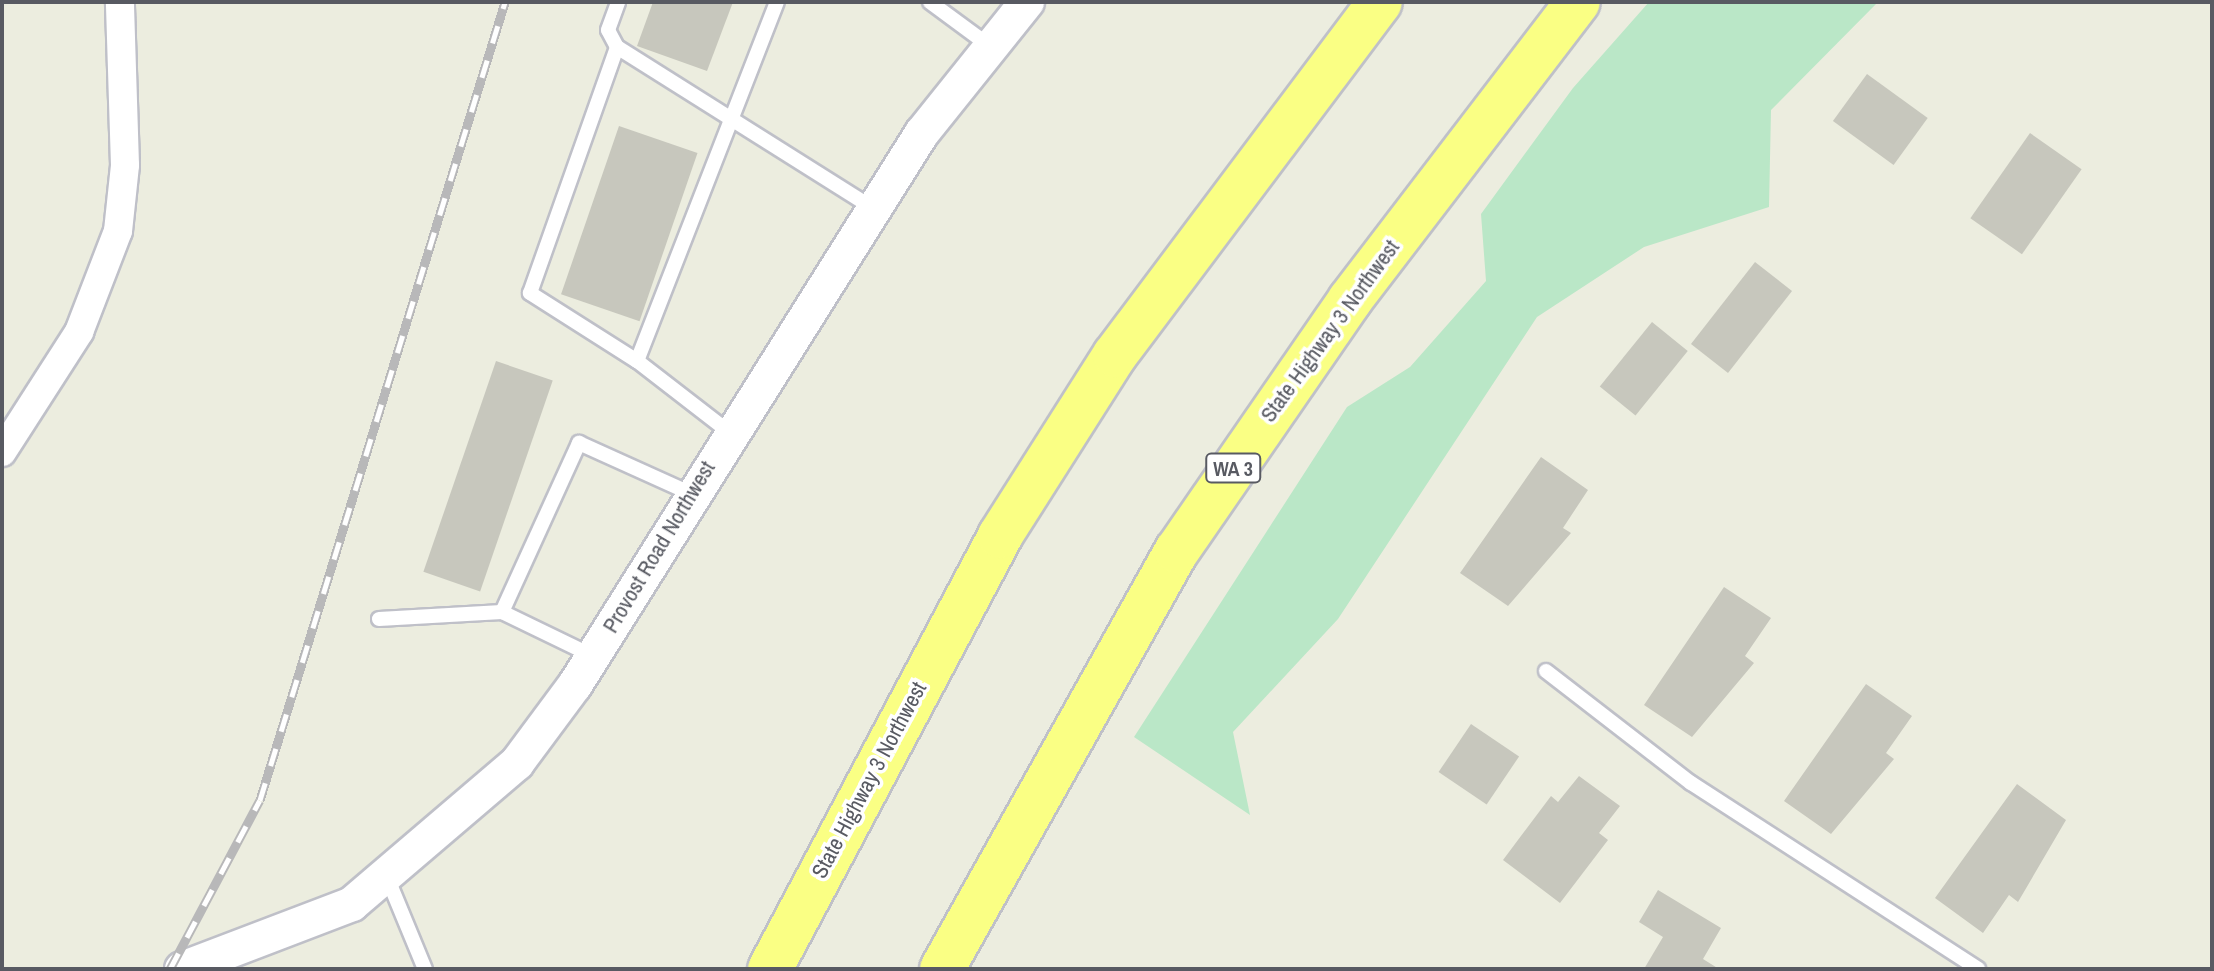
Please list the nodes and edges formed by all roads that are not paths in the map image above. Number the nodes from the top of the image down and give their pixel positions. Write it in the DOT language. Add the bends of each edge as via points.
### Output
graph roads {
  1 [pos="120,2"];
  2 [pos="618,2"];
  3 [pos="777,2"];
  4 [pos="930,2"];
  5 [pos="1027,2"];
  6 [pos="1380,2"];
  7 [pos="1578,2"];
  8 [pos="617,47"];
  9 [pos="991,47"];
  10 [pos="734,120"];
  11 [pos="873,208"];
  12 [pos="637,361"];
  13 [pos="729,432"];
  14 [pos="2,452"];
  15 [pos="692,494"];
  16 [pos="502,612"];
  17 [pos="379,619"];
  18 [pos="593,656"];
  19 [pos="1546,671"];
  20 [pos="387,877"];
  21 [pos="182,969"];
  22 [pos="425,969"];
  23 [pos="770,969"];
  24 [pos="942,969"];
  25 [pos="1978,969"];
  1 -- 14 [label="street" via="125,165 118,231 79,332"];
  2 -- 8 [label="lane" via="608,30"];
  3 -- 10 [label="lane"];
  4 -- 9 [label="lane"];
  5 -- 9 [label="street, Provost Road Northwest"];
  6 -- 23 [label="highway, State Highway 3 Northwest" via="1241,179 1090,394 1000,536"];
  7 -- 24 [label="highway, State Highway 3 Northwest / WA 3" via="1341,311 1177,551"];
  8 -- 10 [label="lane"];
  8 -- 12 [label="lane" via="530,293"];
  9 -- 11 [label="street, Provost Road Northwest"];
  10 -- 11 [label="lane"];
  10 -- 12 [label="lane"];
  11 -- 13 [label="street, Provost Road Northwest"];
  12 -- 13 [label="lane"];
  13 -- 15 [label="street, Provost Road Northwest"];
  15 -- 16 [label="lane" via="579,443"];
  15 -- 18 [label="street, Provost Road Northwest"];
  16 -- 17 [label="lane"];
  16 -- 18 [label="lane"];
  18 -- 20 [label="street, Provost Road Northwest" via="517,763"];
  19 -- 25 [label="lane" via="1691,783"];
  20 -- 21 [label="street, Provost Road Northwest" via="352,904"];
  20 -- 22 [label="lane"];
}
